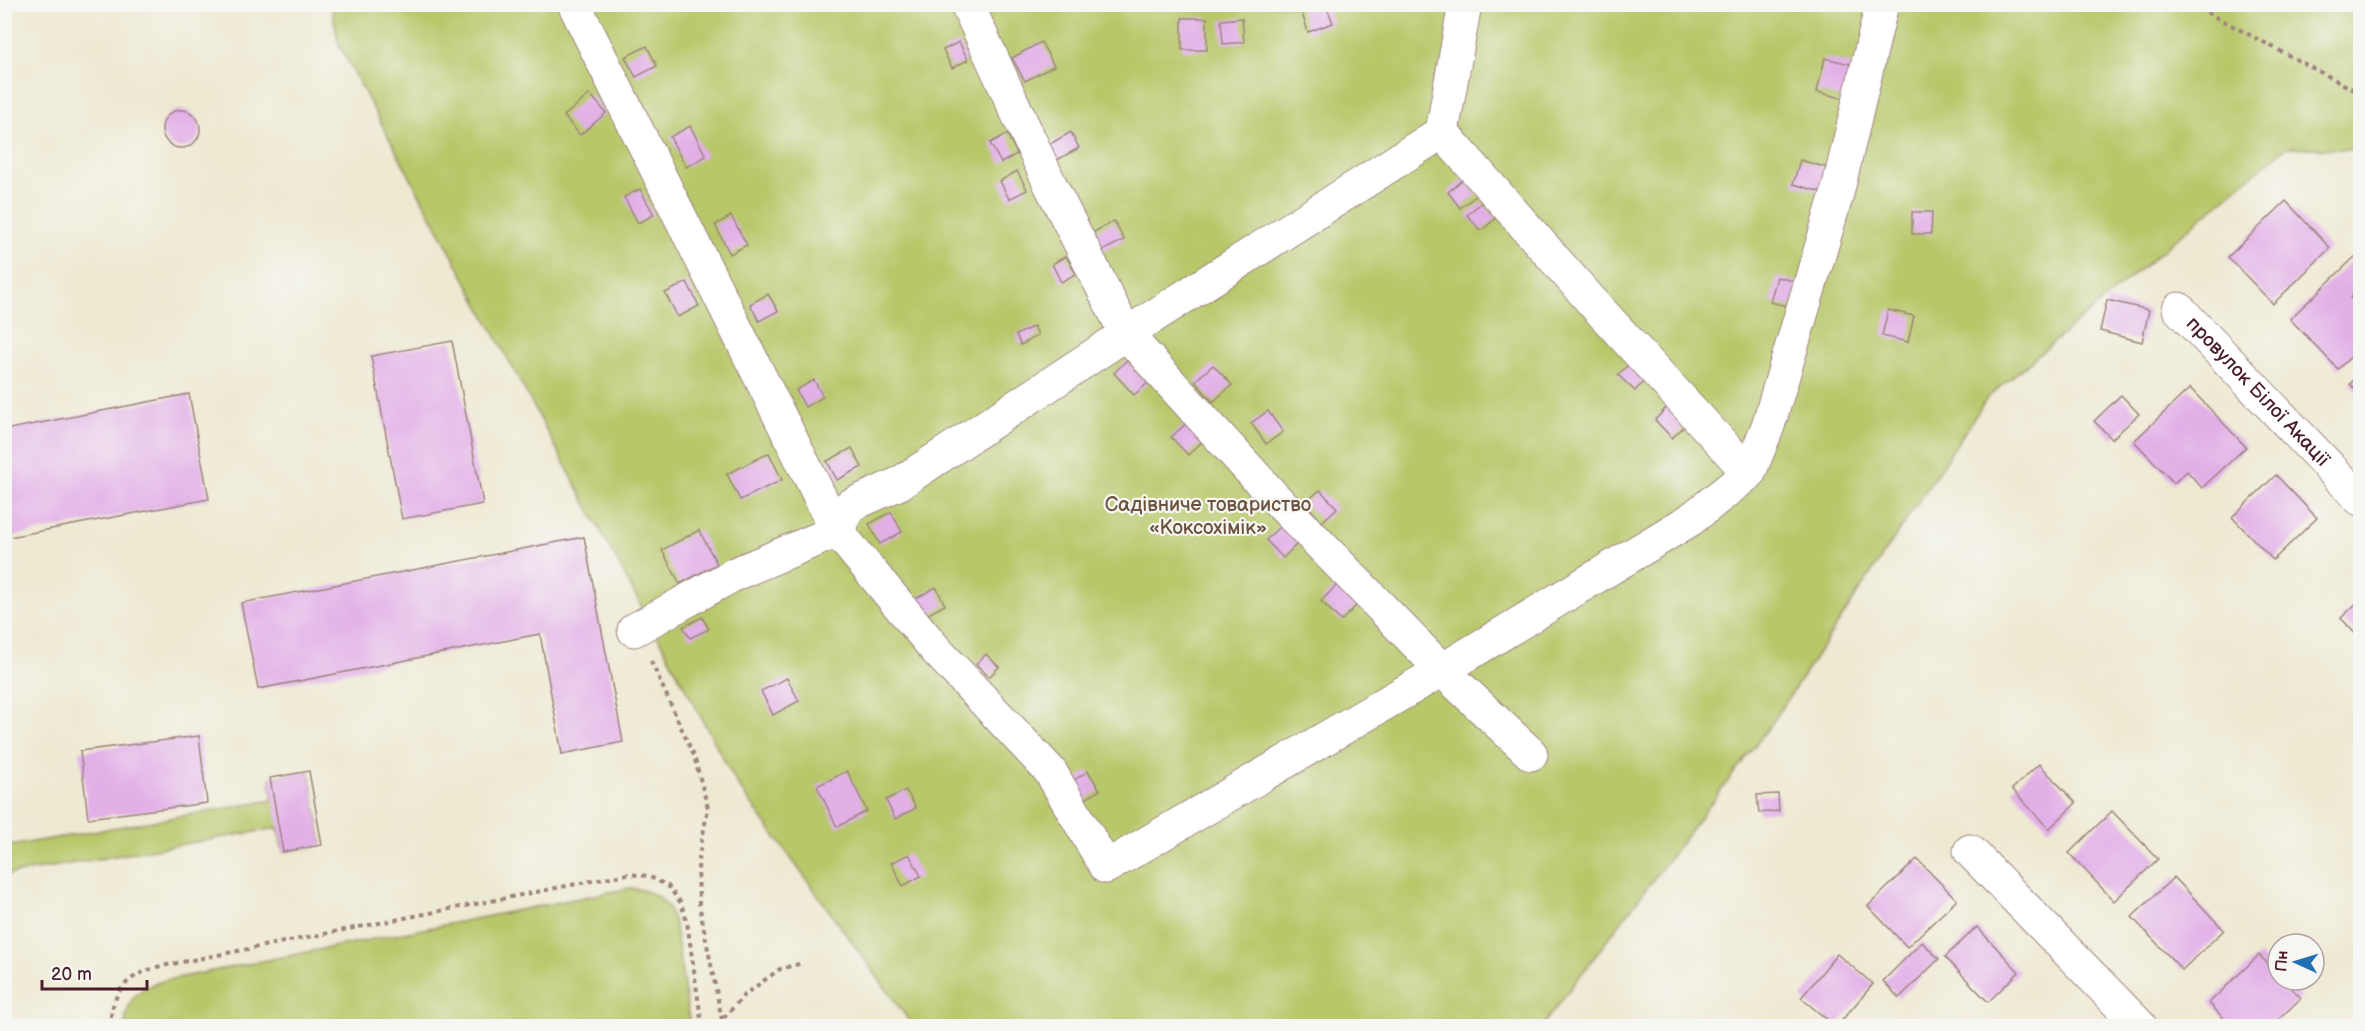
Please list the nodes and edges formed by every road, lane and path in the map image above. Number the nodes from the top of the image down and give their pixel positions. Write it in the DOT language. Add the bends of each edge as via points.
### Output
graph roads {
  1 [pos="574,4"];
  2 [pos="967,4"];
  3 [pos="1465,4"];
  4 [pos="1882,4"];
  5 [pos="2191,4"];
  6 [pos="2361,93"];
  7 [pos="1442,132"];
  8 [pos="2179,309"];
  9 [pos="1126,334"];
  10 [pos="1749,473"];
  11 [pos="2361,499"];
  12 [pos="837,531"];
  13 [pos="634,630"];
  14 [pos="1442,670"];
  15 [pos="1531,754"];
  16 [pos="1970,851"];
  17 [pos="803,963"];
  18 [pos="722,1020"];
  19 [pos="110,1026"];
  20 [pos="702,1026"];
  21 [pos="722,1026"];
  22 [pos="2140,1026"];
  1 -- 12 [label="street"];
  2 -- 9 [label="street" via="1050,184"];
  3 -- 7 [label="street"];
  4 -- 10 [label="street" via="1837,194 1768,426"];
  5 -- 6 [label="path"];
  7 -- 9 [label="street"];
  7 -- 10 [label="street"];
  8 -- 11 [label="street, провулок Білої Акації"];
  9 -- 12 [label="street" via="900,483 849,506"];
  9 -- 14 [label="street" via="1276,499"];
  10 -- 14 [label="street" via="1690,520"];
  12 -- 13 [label="street" via="735,574"];
  12 -- 14 [label="street" via="936,651 1050,771 1106,867"];
  13 -- 18 [label="path" via="657,671 694,756 708,808 698,861 699,904"];
  14 -- 15 [label="street"];
  16 -- 22 [label="street"];
  17 -- 18 [label="path" via="780,969 744,994"];
  18 -- 21 [label="path"];
  19 -- 20 [label="path" via="112,1005 122,987 139,972 627,874 648,876 668,886 681,903"];
}
